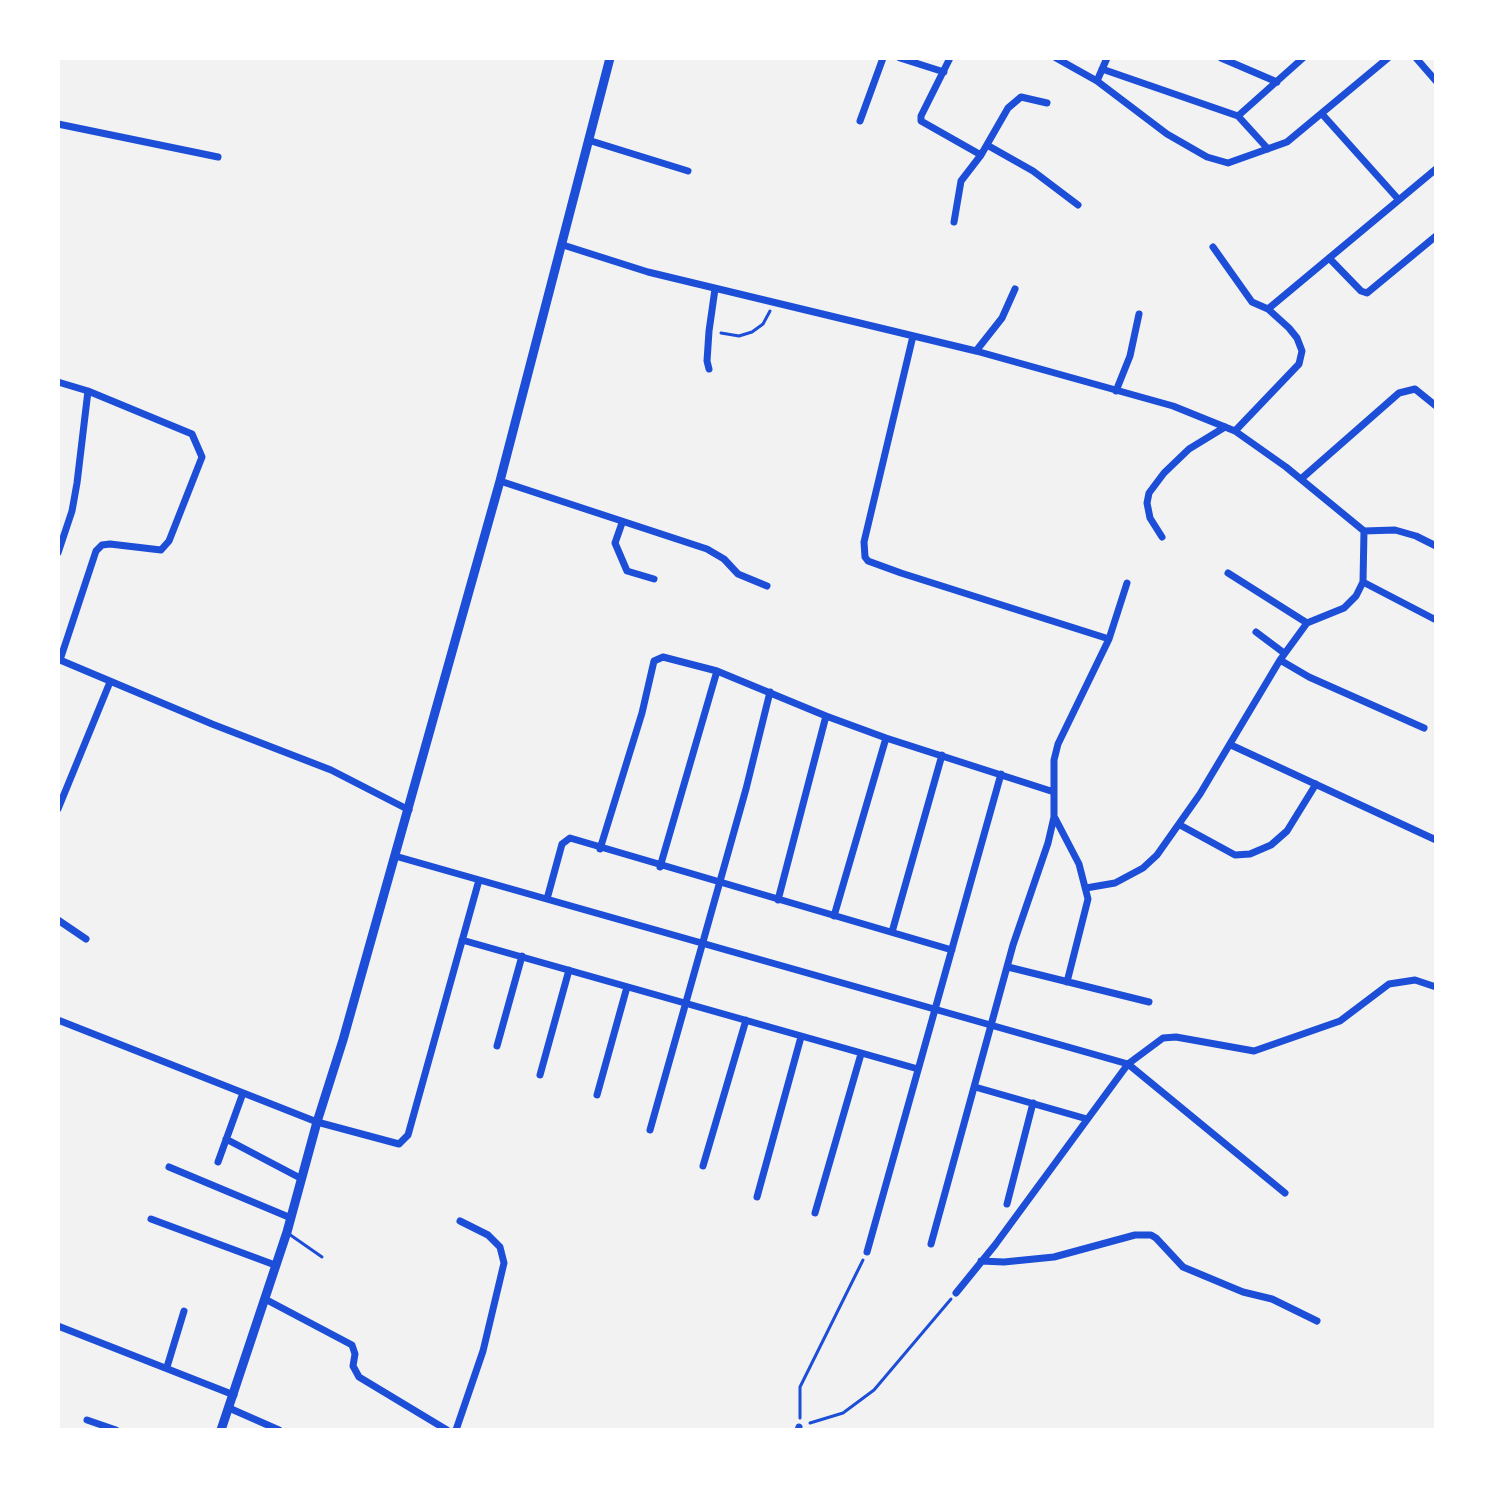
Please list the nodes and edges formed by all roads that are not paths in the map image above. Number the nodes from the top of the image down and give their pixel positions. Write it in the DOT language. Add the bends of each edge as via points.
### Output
graph roads {
  1 [pos="610,58"];
  2 [pos="883,58"];
  3 [pos="900,58"];
  4 [pos="950,58"];
  5 [pos="1056,58"];
  6 [pos="1107,58"];
  7 [pos="1221,58"];
  8 [pos="1303,58"];
  9 [pos="1388,58"];
  10 [pos="1416,58"];
  11 [pos="1102,69"];
  12 [pos="944,72"];
  13 [pos="1097,81"];
  14 [pos="1436,81"];
  15 [pos="1277,82"];
  16 [pos="1047,103"];
  17 [pos="1322,114"];
  18 [pos="1238,116"];
  19 [pos="860,121"];
  20 [pos="58,124"];
  21 [pos="588,140"];
  22 [pos="987,145"];
  23 [pos="1268,149"];
  24 [pos="981,155"];
  25 [pos="218,157"];
  26 [pos="1436,170"];
  27 [pos="688,171"];
  28 [pos="1399,200"];
  29 [pos="1078,205"];
  30 [pos="954,222"];
  31 [pos="1436,236"];
  32 [pos="563,245"];
  33 [pos="1213,247"];
  34 [pos="1329,258"];
  35 [pos="715,289"];
  36 [pos="1015,289"];
  37 [pos="1268,309"];
  38 [pos="1139,314"];
  39 [pos="913,336"];
  40 [pos="976,351"];
  41 [pos="709,369"];
  42 [pos="58,382"];
  43 [pos="88,391"];
  44 [pos="1116,391"];
  45 [pos="1436,406"];
  46 [pos="1225,427"];
  47 [pos="1235,431"];
  48 [pos="1301,479"];
  49 [pos="500,481"];
  50 [pos="622,523"];
  51 [pos="1364,531"];
  52 [pos="1162,537"];
  53 [pos="1436,546"];
  54 [pos="58,553"];
  55 [pos="1228,573"];
  56 [pos="654,579"];
  57 [pos="1363,582"];
  58 [pos="1127,583"];
  59 [pos="767,586"];
  60 [pos="1436,620"];
  61 [pos="1307,623"];
  62 [pos="1256,632"];
  63 [pos="1109,639"];
  64 [pos="1282,656"];
  65 [pos="59,659"];
  66 [pos="717,671"];
  67 [pos="110,682"];
  68 [pos="770,692"];
  69 [pos="826,716"];
  70 [pos="1424,728"];
  71 [pos="886,738"];
  72 [pos="1231,745"];
  73 [pos="942,755"];
  74 [pos="1001,774"];
  75 [pos="1316,784"];
  76 [pos="1054,792"];
  77 [pos="58,809"];
  78 [pos="409,810"];
  79 [pos="1054,817"];
  80 [pos="1180,825"];
  81 [pos="1436,840"];
  82 [pos="600,849"];
  83 [pos="395,856"];
  84 [pos="660,867"];
  85 [pos="479,880"];
  86 [pos="718,883"];
  87 [pos="1086,888"];
  88 [pos="547,899"];
  89 [pos="778,900"];
  90 [pos="834,916"];
  91 [pos="58,920"];
  92 [pos="892,932"];
  93 [pos="86,939"];
  94 [pos="462,940"];
  95 [pos="702,943"];
  96 [pos="952,950"];
  97 [pos="522,956"];
  98 [pos="1008,967"];
  99 [pos="569,970"];
  100 [pos="1067,982"];
  101 [pos="627,987"];
  102 [pos="1436,987"];
  103 [pos="1149,1002"];
  104 [pos="684,1004"];
  105 [pos="935,1011"];
  106 [pos="58,1020"];
  107 [pos="746,1020"];
  108 [pos="992,1027"];
  109 [pos="801,1037"];
  110 [pos="497,1046"];
  111 [pos="861,1054"];
  112 [pos="1128,1064"];
  113 [pos="918,1069"];
  114 [pos="540,1075"];
  115 [pos="975,1087"];
  116 [pos="243,1093"];
  117 [pos="597,1095"];
  118 [pos="1033,1103"];
  119 [pos="1087,1119"];
  120 [pos="317,1122"];
  121 [pos="650,1130"];
  122 [pos="226,1139"];
  123 [pos="218,1162"];
  124 [pos="703,1166"];
  125 [pos="169,1167"];
  126 [pos="302,1179"];
  127 [pos="1285,1193"];
  128 [pos="757,1197"];
  129 [pos="1007,1204"];
  130 [pos="815,1213"];
  131 [pos="291,1218"];
  132 [pos="151,1219"];
  133 [pos="460,1221"];
  134 [pos="287,1232"];
  135 [pos="931,1244"];
  136 [pos="867,1252"];
  137 [pos="322,1257"];
  138 [pos="981,1261"];
  139 [pos="275,1265"];
  140 [pos="956,1293"];
  141 [pos="265,1299"];
  142 [pos="184,1311"];
  143 [pos="1317,1321"];
  144 [pos="58,1326"];
  145 [pos="167,1367"];
  146 [pos="234,1395"];
  147 [pos="229,1408"];
  148 [pos="87,1420"];
  149 [pos="116,1430"];
  150 [pos="221,1430"];
  151 [pos="279,1430"];
  152 [pos="447,1430"];
  153 [pos="456,1430"];
  1 -- 21 [label="street"];
  2 -- 19 [label="street"];
  3 -- 12 [label="street"];
  4 -- 12 [label="street"];
  5 -- 13 [label="street"];
  6 -- 11 [label="street"];
  7 -- 15 [label="street"];
  8 -- 15 [label="street"];
  9 -- 17 [label="street"];
  10 -- 14 [label="street"];
  11 -- 13 [label="street"];
  11 -- 18 [label="street"];
  12 -- 24 [label="street" via="921,121"];
  13 -- 23 [label="street" via="1207,157 1228,163"];
  15 -- 18 [label="street"];
  16 -- 22 [label="street" via="1028,96 1014,101"];
  17 -- 23 [label="street" via="1287,142"];
  17 -- 28 [label="street"];
  18 -- 23 [label="street"];
  20 -- 25 [label="street"];
  21 -- 27 [label="street"];
  21 -- 32 [label="street"];
  22 -- 24 [label="street"];
  22 -- 29 [label="street"];
  24 -- 30 [label="street" via="961,181"];
  26 -- 28 [label="street"];
  28 -- 34 [label="street"];
  31 -- 34 [label="street" via="1367,293"];
  32 -- 35 [label="street"];
  32 -- 49 [label="street"];
  33 -- 37 [label="street" via="1252,302"];
  34 -- 37 [label="street"];
  35 -- 39 [label="street"];
  35 -- 41 [label="street"];
  36 -- 40 [label="street" via="1002,318"];
  37 -- 47 [label="street" via="1297,338 1299,364"];
  38 -- 44 [label="street"];
  39 -- 40 [label="street"];
  39 -- 63 [label="street" via="864,542 865,557"];
  40 -- 44 [label="street"];
  42 -- 43 [label="street"];
  43 -- 54 [label="street" via="72,511"];
  43 -- 65 [label="street" via="192,434 202,457 166,545 156,551 110,544 96,551"];
  44 -- 46 [label="street"];
  45 -- 48 [label="street" via="1421,392 1406,389"];
  46 -- 47 [label="street"];
  46 -- 52 [label="street" via="1189,449 1149,493 1150,518"];
  47 -- 48 [label="street"];
  48 -- 51 [label="street"];
  49 -- 50 [label="street"];
  49 -- 78 [label="street"];
  50 -- 56 [label="street" via="615,543 627,571"];
  50 -- 59 [label="street" via="707,549 738,574"];
  51 -- 53 [label="street" via="1395,530"];
  51 -- 57 [label="street"];
  55 -- 61 [label="street"];
  57 -- 60 [label="street"];
  57 -- 61 [label="street" via="1344,608"];
  58 -- 63 [label="street"];
  61 -- 64 [label="street"];
  62 -- 64 [label="street"];
  63 -- 76 [label="street" via="1058,744"];
  64 -- 70 [label="street" via="1321,683"];
  64 -- 72 [label="street"];
  65 -- 67 [label="street"];
  66 -- 68 [label="street"];
  66 -- 82 [label="street" via="663,657 654,661"];
  66 -- 84 [label="street"];
  67 -- 77 [label="street"];
  67 -- 78 [label="street" via="331,770"];
  68 -- 69 [label="street"];
  68 -- 86 [label="street"];
  69 -- 71 [label="street"];
  69 -- 89 [label="street"];
  71 -- 73 [label="street"];
  71 -- 90 [label="street"];
  72 -- 75 [label="street"];
  72 -- 80 [label="street"];
  73 -- 74 [label="street"];
  73 -- 92 [label="street"];
  74 -- 76 [label="street"];
  74 -- 96 [label="street"];
  75 -- 80 [label="street" via="1287,831 1250,854 1235,855"];
  75 -- 81 [label="street"];
  76 -- 79 [label="street"];
  78 -- 83 [label="street"];
  79 -- 87 [label="street"];
  79 -- 98 [label="street"];
  80 -- 87 [label="street" via="1143,868 1115,883"];
  82 -- 84 [label="street"];
  82 -- 88 [label="street" via="566,840"];
  83 -- 85 [label="street"];
  83 -- 120 [label="street"];
  84 -- 86 [label="street"];
  85 -- 88 [label="street"];
  85 -- 94 [label="street"];
  86 -- 89 [label="street"];
  86 -- 95 [label="street"];
  87 -- 100 [label="street" via="1087,906"];
  88 -- 95 [label="street"];
  89 -- 90 [label="street"];
  90 -- 92 [label="street"];
  91 -- 93 [label="street"];
  92 -- 96 [label="street"];
  94 -- 97 [label="street"];
  94 -- 120 [label="street" via="405,1141 392,1145"];
  95 -- 104 [label="street"];
  95 -- 105 [label="street"];
  96 -- 105 [label="street"];
  97 -- 99 [label="street"];
  97 -- 110 [label="street"];
  98 -- 100 [label="street"];
  98 -- 108 [label="street"];
  99 -- 101 [label="street"];
  99 -- 114 [label="street"];
  100 -- 103 [label="street"];
  101 -- 104 [label="street"];
  101 -- 117 [label="street"];
  102 -- 112 [label="street" via="1415,980 1389,984 1340,1021 1254,1051 1163,1038"];
  104 -- 107 [label="street"];
  104 -- 121 [label="street"];
  105 -- 108 [label="street"];
  105 -- 113 [label="street"];
  106 -- 116 [label="street"];
  107 -- 109 [label="street"];
  107 -- 124 [label="street"];
  108 -- 112 [label="street"];
  108 -- 115 [label="street"];
  109 -- 111 [label="street"];
  109 -- 128 [label="street"];
  111 -- 113 [label="street"];
  111 -- 130 [label="street"];
  112 -- 119 [label="street"];
  112 -- 127 [label="street"];
  113 -- 136 [label="street"];
  115 -- 118 [label="street"];
  115 -- 135 [label="street"];
  116 -- 120 [label="street"];
  116 -- 122 [label="street"];
  118 -- 119 [label="street"];
  118 -- 129 [label="street"];
  119 -- 138 [label="street"];
  120 -- 126 [label="street"];
  122 -- 123 [label="street"];
  122 -- 126 [label="street"];
  125 -- 131 [label="street"];
  126 -- 131 [label="street"];
  131 -- 134 [label="street"];
  132 -- 139 [label="street"];
  133 -- 153 [label="street" via="488,1235 500,1247 504,1263"];
  134 -- 137 [label="lane"];
  134 -- 139 [label="street"];
  138 -- 140 [label="street"];
  138 -- 143 [label="street" via="1054,1257 1151,1235 1183,1267"];
  139 -- 141 [label="street"];
  141 -- 146 [label="street"];
  141 -- 152 [label="street" via="352,1345 359,1377"];
  142 -- 145 [label="street"];
  144 -- 145 [label="street"];
  145 -- 146 [label="street"];
  146 -- 147 [label="street"];
  147 -- 150 [label="street"];
  147 -- 151 [label="street"];
  148 -- 149 [label="street"];
}
